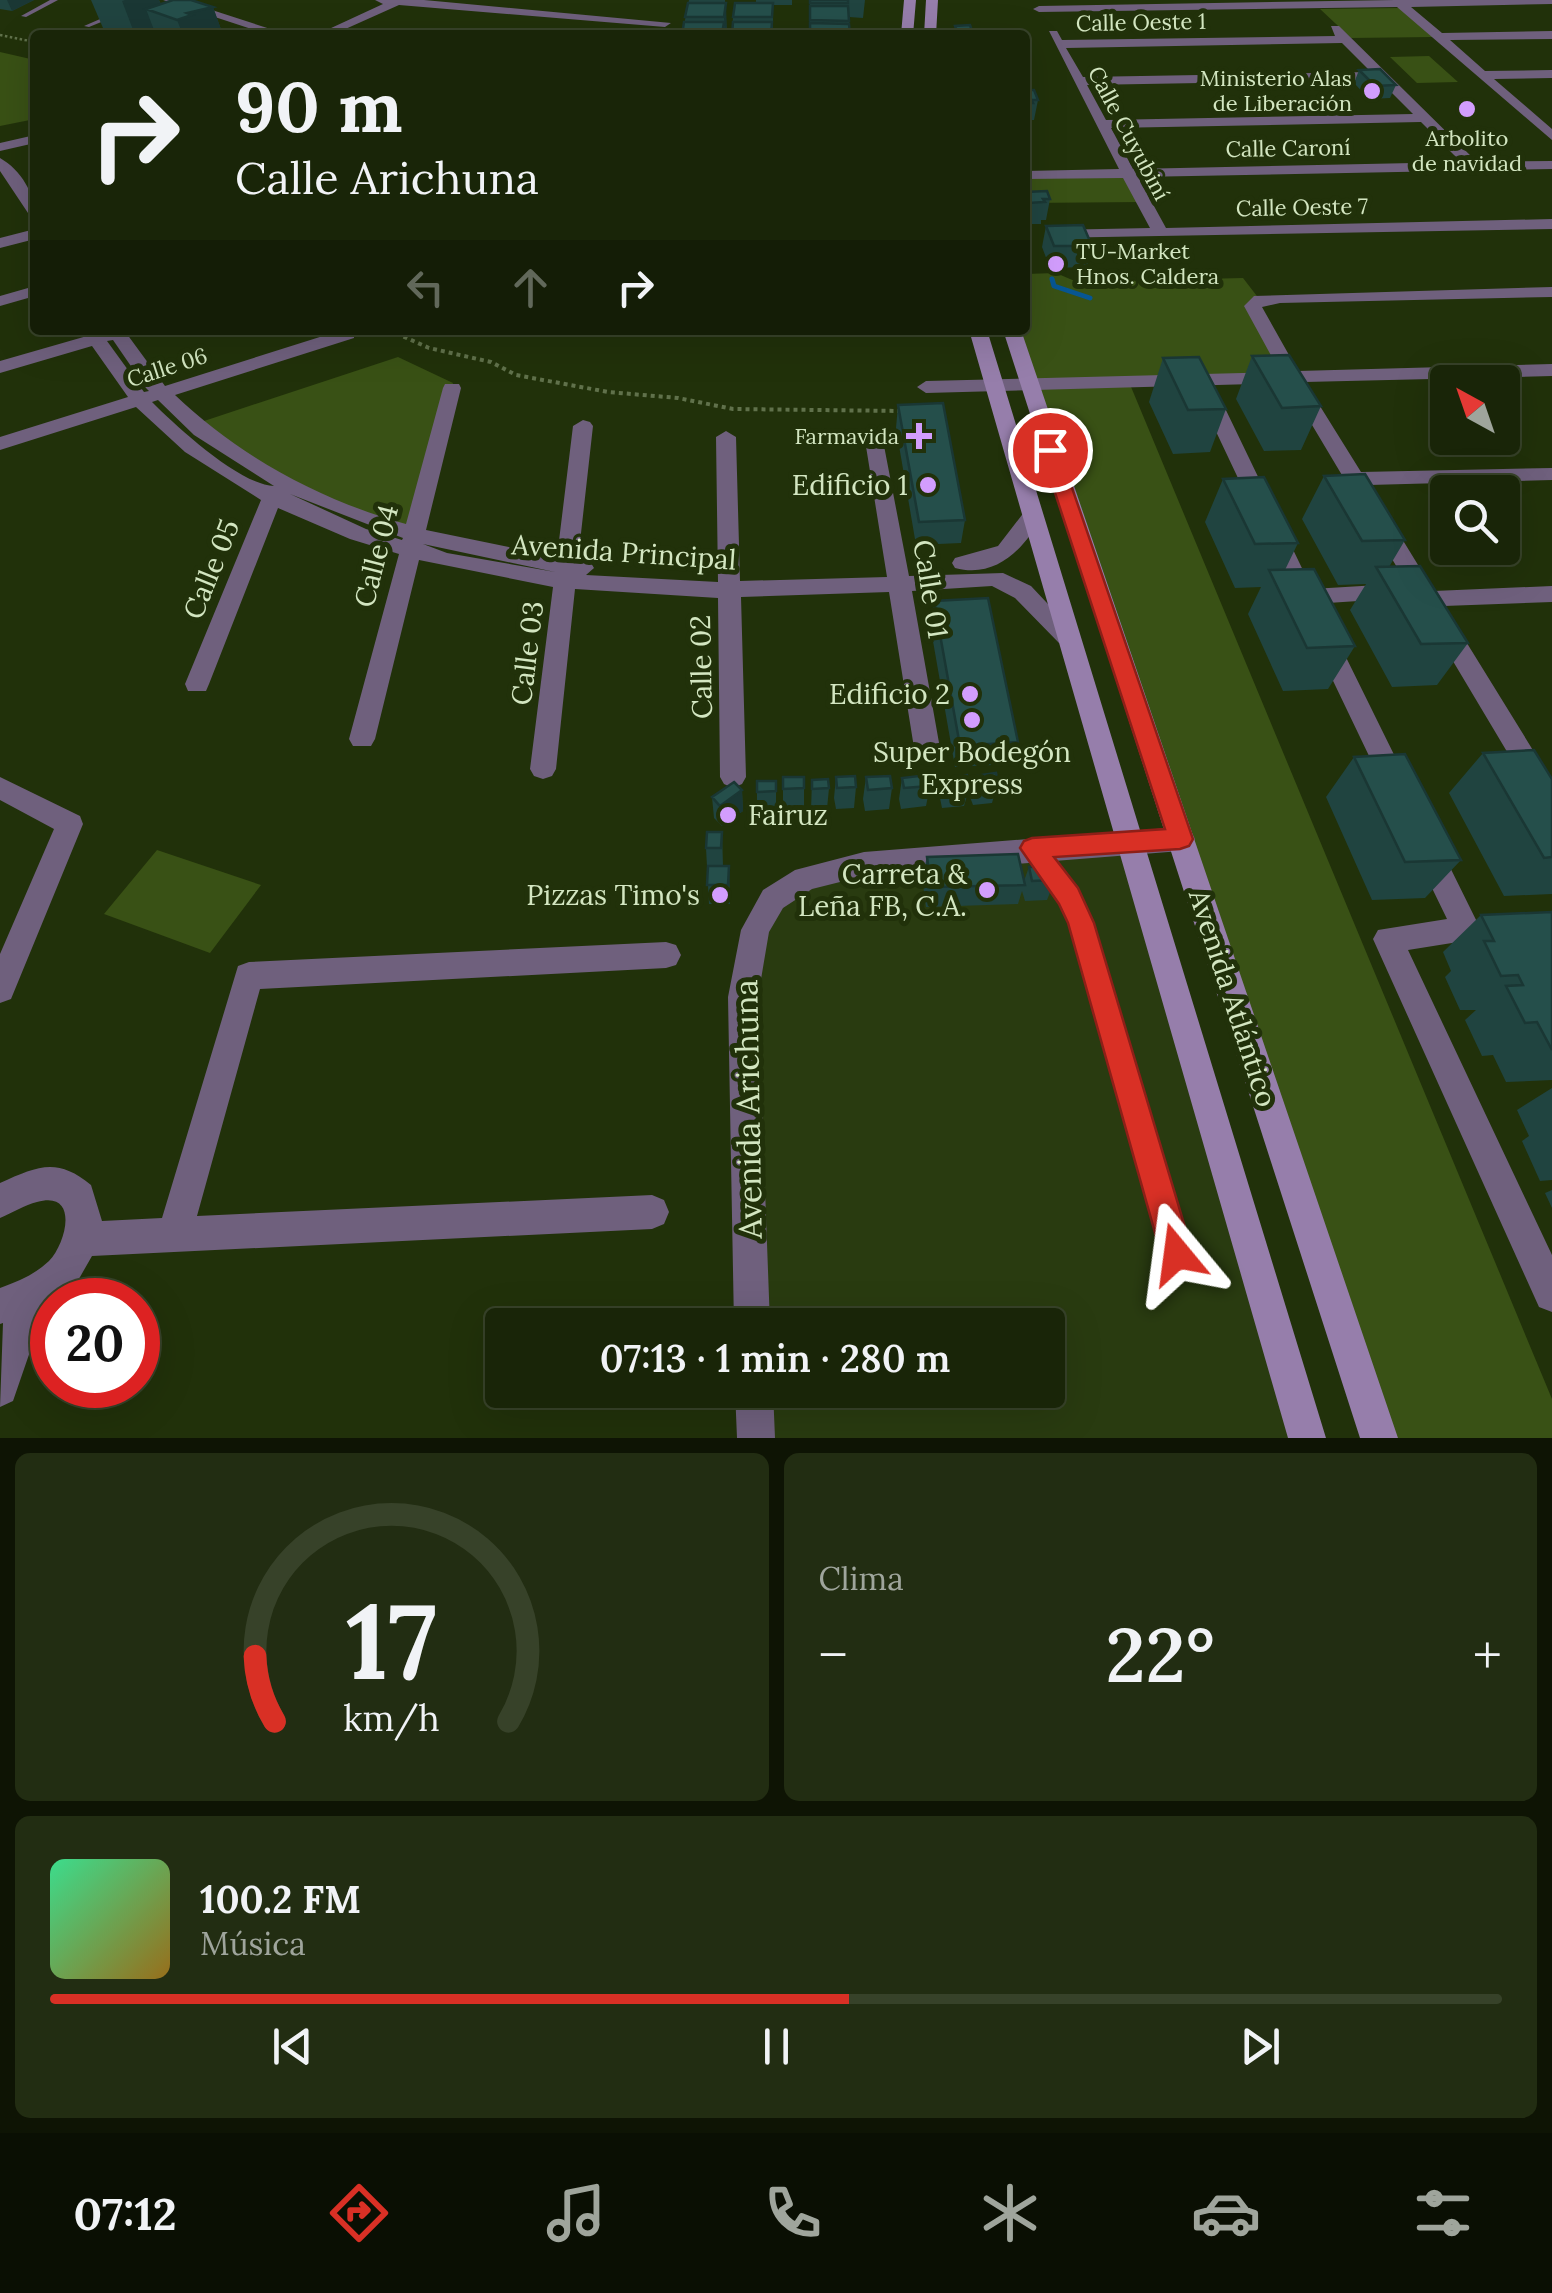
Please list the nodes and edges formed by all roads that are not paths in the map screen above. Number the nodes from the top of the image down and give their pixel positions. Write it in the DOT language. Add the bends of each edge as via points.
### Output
graph roads {
  1 [pos="55,0"];
  2 [pos="169,0"];
  3 [pos="381,0"];
  4 [pos="910,0"];
  5 [pos="932,0"];
  6 [pos="398,1"];
  7 [pos="1552,2"];
  8 [pos="1309,3"];
  9 [pos="1401,4"];
  10 [pos="1037,5"];
  11 [pos="121,13"];
  12 [pos="24,16"];
  13 [pos="199,22"];
  14 [pos="665,23"];
  15 [pos="86,26"];
  16 [pos="222,30"];
  17 [pos="267,30"];
  18 [pos="333,30"];
  19 [pos="907,30"];
  20 [pos="930,30"];
  21 [pos="1552,35"];
  22 [pos="1439,37"];
  23 [pos="1345,39"];
  24 [pos="1058,44"];
  25 [pos="1552,74"];
  26 [pos="1482,75"];
  27 [pos="1382,76"];
  28 [pos="1078,81"];
  29 [pos="1530,117"];
  30 [pos="1552,117"];
  31 [pos="1424,118"];
  32 [pos="1101,124"];
  33 [pos="1552,136"];
  34 [pos="30,141"];
  35 [pos="1,150"];
  36 [pos="1552,165"];
  37 [pos="1473,166"];
  38 [pos="1126,173"];
  39 [pos="1030,174"];
  40 [pos="30,183"];
  41 [pos="0,192"];
  42 [pos="1552,224"];
  43 [pos="1160,232"];
  44 [pos="30,235"];
  45 [pos="1053,235"];
  46 [pos="0,243"];
  47 [pos="30,292"];
  48 [pos="1552,292"];
  49 [pos="0,301"];
  50 [pos="100,335"];
  51 [pos="111,335"];
  52 [pos="345,335"];
  53 [pos="979,335"];
  54 [pos="1014,335"];
  55 [pos="0,367"];
  56 [pos="1552,370"];
  57 [pos="1292,376"];
  58 [pos="1029,383"];
  59 [pos="994,384"];
  60 [pos="452,388"];
  61 [pos="926,388"];
  62 [pos="148,397"];
  63 [pos="1213,404"];
  64 [pos="584,426"];
  65 [pos="874,434"];
  66 [pos="726,436"];
  67 [pos="0,444"];
  68 [pos="1552,474"];
  69 [pos="1354,479"];
  70 [pos="281,491"];
  71 [pos="1032,516"];
  72 [pos="410,542"];
  73 [pos="993,570"];
  74 [pos="567,574"];
  75 [pos="899,575"];
  76 [pos="730,583"];
  77 [pos="1552,594"];
  78 [pos="1425,595"];
  79 [pos="1305,597"];
  80 [pos="1067,637"];
  81 [pos="198,684"];
  82 [pos="362,739"];
  83 [pos="928,754"];
  84 [pos="1552,756"];
  85 [pos="1524,757"];
  86 [pos="543,769"];
  87 [pos="733,776"];
  88 [pos="0,788"];
  89 [pos="1552,804"];
  90 [pos="1180,839"];
  91 [pos="1128,841"];
  92 [pos="1032,848"];
  93 [pos="1467,930"];
  94 [pos="1501,931"];
  95 [pos="666,955"];
  96 [pos="2,981"];
  97 [pos="0,1201"];
  98 [pos="652,1212"];
  99 [pos="174,1234"];
  100 [pos="84,1239"];
  101 [pos="1177,1254"];
  102 [pos="1552,1294"];
  103 [pos="15,1302"];
  104 [pos="752,1308"];
  105 [pos="0,1388"];
  106 [pos="755,1408"];
  107 [pos="756,1438"];
  108 [pos="1307,1438"];
  109 [pos="1378,1438"];
  1 -- 12 [label="lane"];
  2 -- 17 [label="street"];
  3 -- 6 [label="street"];
  4 -- 19 [label="main road"];
  5 -- 20 [label="main road"];
  6 -- 14 [label="street"];
  6 -- 18 [label="street"];
  7 -- 9 [label="street"];
  8 -- 9 [label="street"];
  8 -- 10 [label="street"];
  8 -- 23 [label="street"];
  9 -- 22 [label="street"];
  10 -- 24 [label="street, Calle Cuyubiní"];
  11 -- 15 [label="lane"];
  13 -- 16 [label="lane"];
  21 -- 22 [label="street"];
  22 -- 26 [label="street"];
  23 -- 24 [label="street, Calle Oeste 1"];
  23 -- 27 [label="street"];
  24 -- 28 [label="street, Calle Cuyubiní"];
  25 -- 26 [label="street"];
  26 -- 29 [label="street"];
  27 -- 28 [label="street"];
  27 -- 31 [label="street"];
  28 -- 32 [label="street, Calle Cuyubiní"];
  29 -- 30 [label="street"];
  29 -- 33 [label="street"];
  31 -- 32 [label="street"];
  31 -- 37 [label="street"];
  32 -- 38 [label="street, Calle Cuyubiní"];
  34 -- 35 [label="street"];
  35 -- 40 [label="street"];
  36 -- 37 [label="street, Calle Caroní"];
  37 -- 38 [label="street, Calle Caroní"];
  38 -- 39 [label="street, Calle Caroní"];
  38 -- 43 [label="street, Calle Cuyubiní"];
  40 -- 41 [label="street"];
  42 -- 43 [label="street, Calle Oeste 7"];
  43 -- 45 [label="street, Calle Oeste 7"];
  44 -- 46 [label="street"];
  47 -- 49 [label="street"];
  48 -- 57 [label="street" via="1260,300 1253,306 1256,317"];
  50 -- 55 [label="street"];
  51 -- 62 [label="street, Avenida Principal"];
  52 -- 62 [label="street, Calle 06"];
  53 -- 59 [label="main road, Avenida Atlántico"];
  54 -- 58 [label="main road, Avenida Atlántico"];
  56 -- 57 [label="street"];
  57 -- 58 [label="street"];
  57 -- 69 [label="street"];
  58 -- 59 [label="street"];
  58 -- 90 [label="main road, Avenida Atlántico"];
  59 -- 61 [label="street"];
  59 -- 71 [label="main road, Avenida Atlántico"];
  60 -- 72 [label="street, Calle 04"];
  62 -- 67 [label="street, Calle 06"];
  62 -- 70 [label="street, Avenida Principal" via="192,450"];
  63 -- 79 [label="street"];
  64 -- 74 [label="street, Calle 03"];
  65 -- 75 [label="street, Calle 01"];
  66 -- 76 [label="street, Calle 02"];
  68 -- 69 [label="street"];
  69 -- 78 [label="street"];
  70 -- 72 [label="street, Avenida Principal" via="345,530"];
  70 -- 81 [label="street, Calle 05"];
  71 -- 73 [label="street"];
  71 -- 80 [label="main road, Avenida Atlántico"];
  72 -- 74 [label="street, Avenida Principal" via="485,570"];
  72 -- 82 [label="street, Calle 04"];
  73 -- 75 [label="street, Avenida Principal"];
  73 -- 80 [label="street"];
  74 -- 76 [label="street, Avenida Principal"];
  74 -- 86 [label="street, Calle 03"];
  75 -- 76 [label="street, Avenida Principal"];
  75 -- 83 [label="street, Calle 01"];
  76 -- 87 [label="street, Calle 02"];
  77 -- 78 [label="street"];
  78 -- 79 [label="street"];
  78 -- 85 [label="street"];
  79 -- 93 [label="street"];
  80 -- 91 [label="main road, Avenida Atlántico"];
  84 -- 85 [label="street"];
  85 -- 89 [label="street"];
  88 -- 96 [label="street" via="70,824"];
  90 -- 91 [label="street"];
  90 -- 109 [label="main road, Avenida Atlántico"];
  91 -- 92 [label="street"];
  91 -- 108 [label="main road, Avenida Atlántico"];
  92 -- 101 [label="lane" via="1081,923"];
  92 -- 104 [label="street, Avenida Arichuna" via="834,870 773,899 755,930 743,997"];
  93 -- 94 [label="street"];
  93 -- 102 [label="street" via="1388,939"];
  95 -- 99 [label="street" via="249,976"];
  97 -- 100 [label="street" via="38,1183 72,1188 87,1215"];
  98 -- 99 [label="street"];
  99 -- 100 [label="street"];
  100 -- 103 [label="street" via="62,1274"];
  103 -- 105 [label="street"];
  106 -- 107 [label="street"];
}
